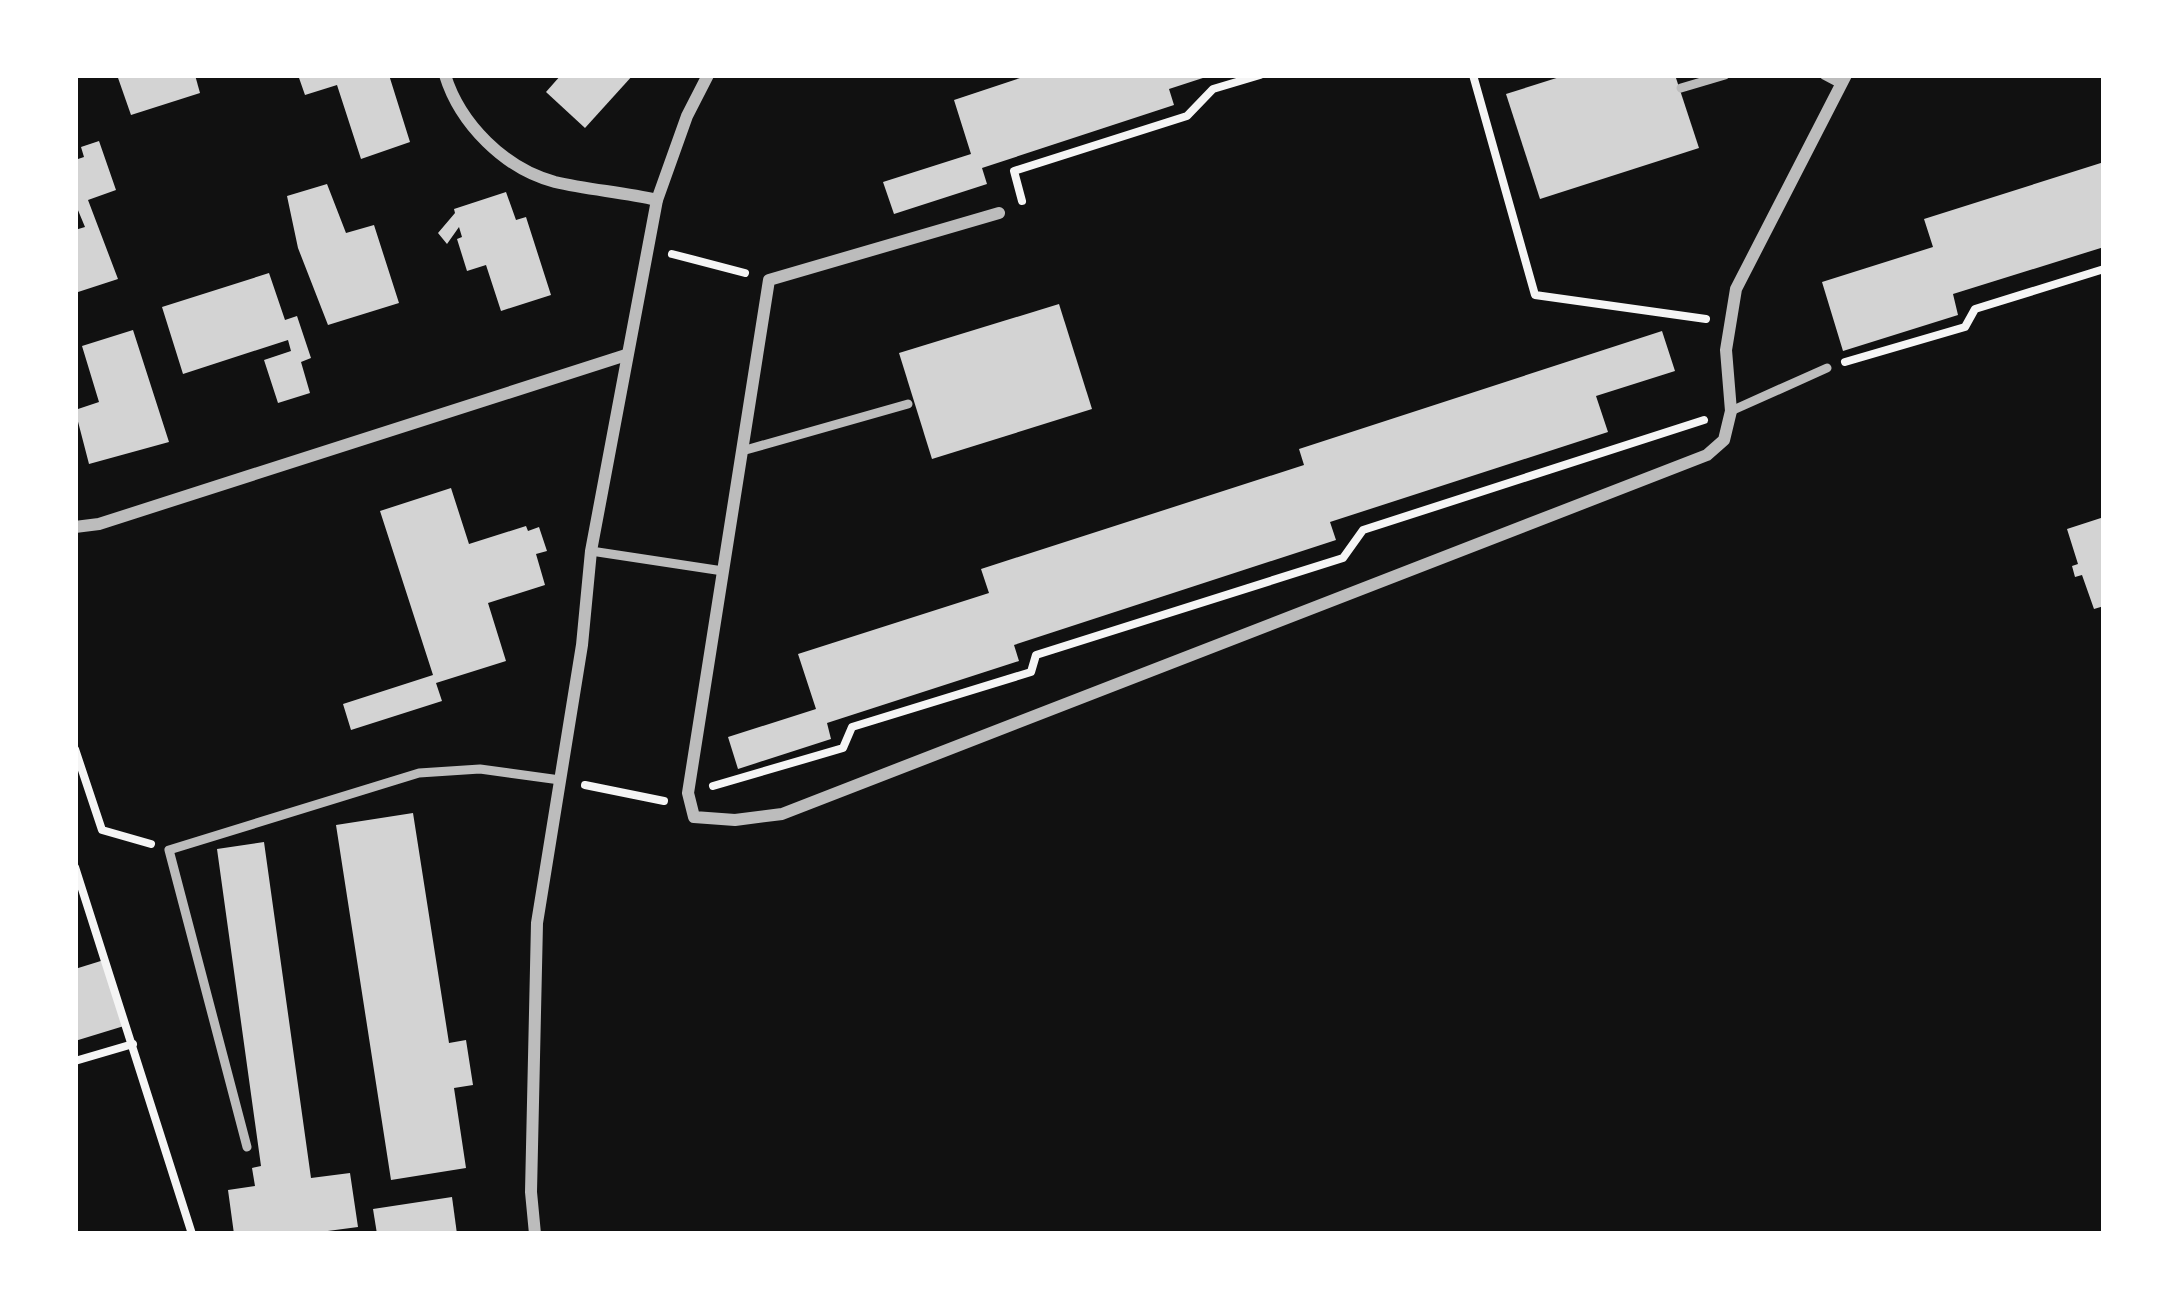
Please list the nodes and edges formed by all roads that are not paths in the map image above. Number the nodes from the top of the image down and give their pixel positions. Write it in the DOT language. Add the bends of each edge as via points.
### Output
graph roads {
  1 [pos="445,75"];
  2 [pos="708,75"];
  3 [pos="1725,75"];
  4 [pos="1824,75"];
  5 [pos="1843,80"];
  6 [pos="1681,88"];
  7 [pos="657,200"];
  8 [pos="999,213"];
  9 [pos="626,355"];
  10 [pos="1827,368"];
  11 [pos="908,404"];
  12 [pos="1731,411"];
  13 [pos="742,451"];
  14 [pos="75,527"];
  15 [pos="591,551"];
  16 [pos="723,571"];
  17 [pos="560,780"];
  18 [pos="247,1147"];
  19 [pos="535,1234"];
  1 -- 7 [label="street" via="475,130 509,161 551,181"];
  2 -- 7 [label="street"];
  3 -- 6 [label="lane"];
  4 -- 5 [label="lane"];
  5 -- 12 [label="street" via="1736,289 1726,350"];
  7 -- 9 [label="street"];
  8 -- 13 [label="street" via="769,280"];
  9 -- 14 [label="street"];
  9 -- 15 [label="street"];
  10 -- 12 [label="lane"];
  11 -- 13 [label="lane"];
  12 -- 16 [label="street" via="1724,440 1707,455 782,814 736,820 694,817 688,794"];
  13 -- 16 [label="street"];
  15 -- 16 [label="lane"];
  15 -- 17 [label="street"];
  17 -- 18 [label="lane" via="480,769 418,773 169,850"];
  17 -- 19 [label="street" via="537,923"];
}
